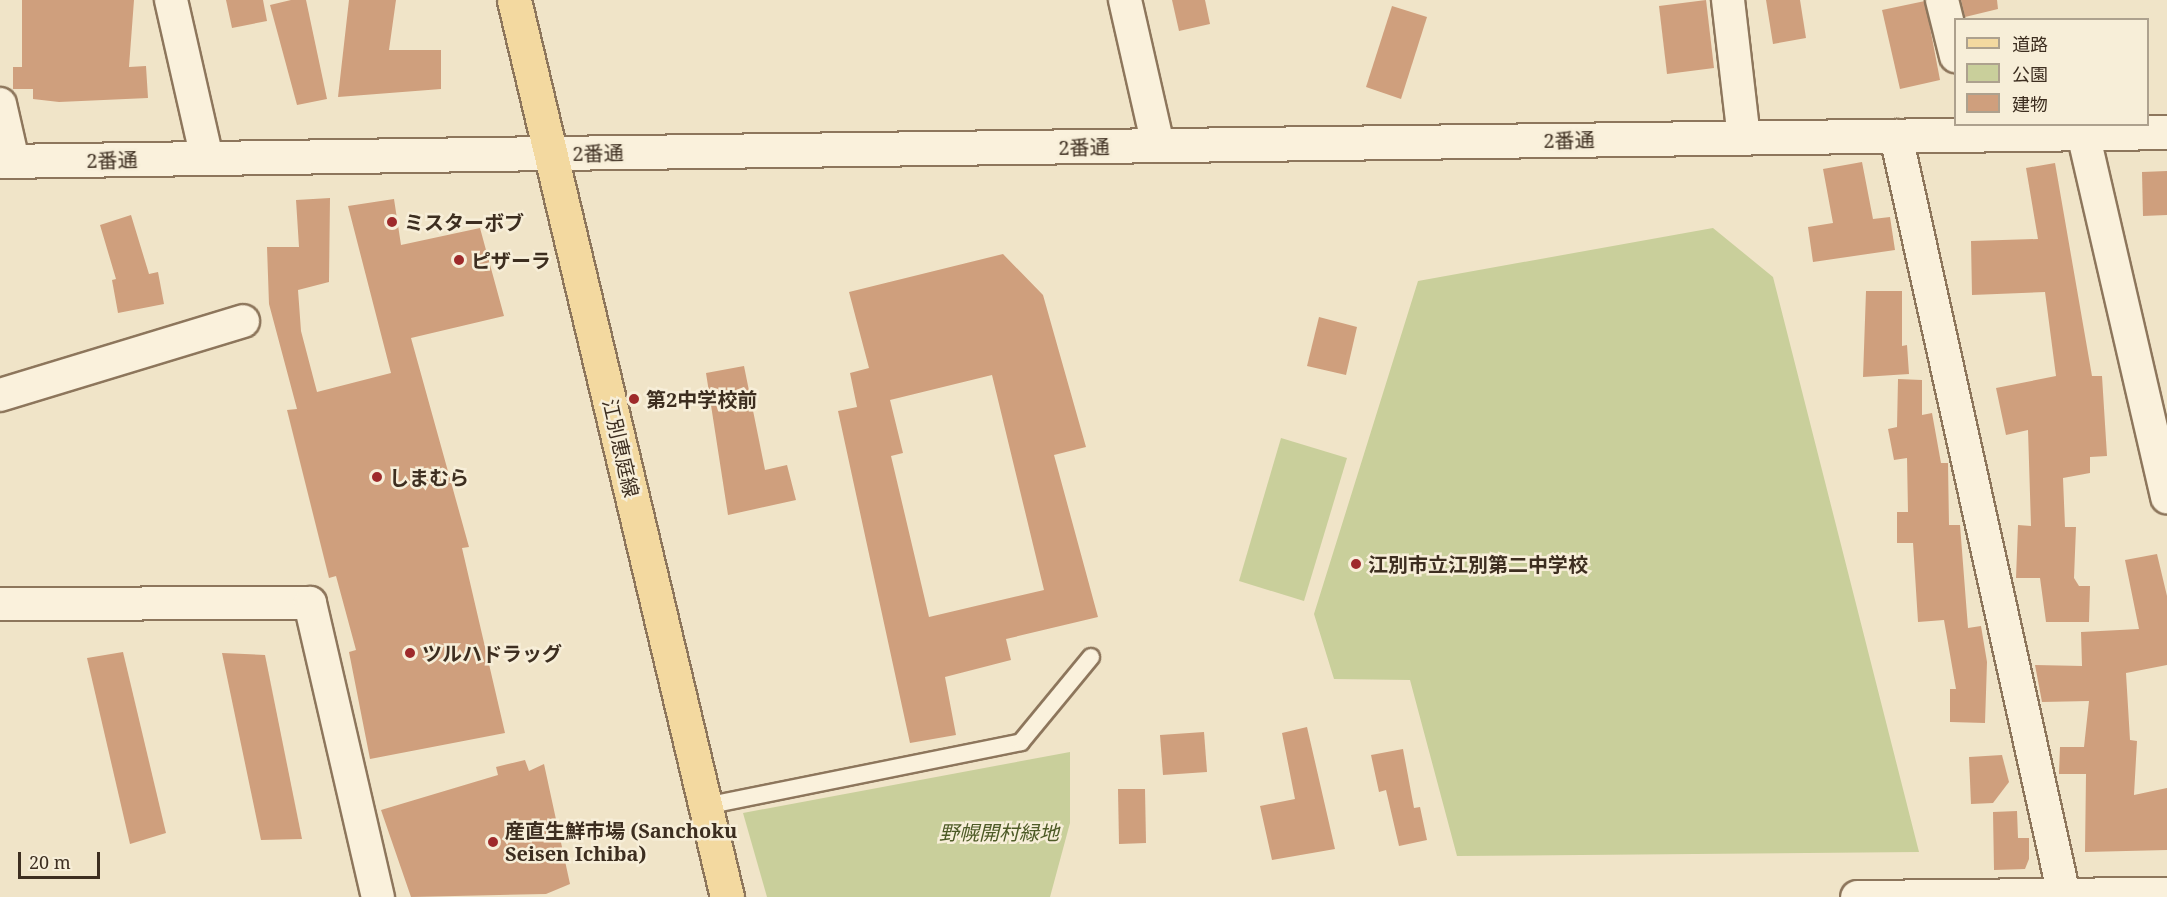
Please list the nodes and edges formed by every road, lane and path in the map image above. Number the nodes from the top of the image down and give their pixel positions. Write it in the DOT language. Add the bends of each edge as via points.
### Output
graph roads {
  1 [pos="171,0"];
  2 [pos="514,0"];
  3 [pos="1125,0"];
  4 [pos="1728,0"];
  5 [pos="1942,0"];
  6 [pos="1954,48"];
  7 [pos="0,104"];
  8 [pos="1974,130"];
  9 [pos="2167,132"];
  10 [pos="2083,133"];
  11 [pos="1896,136"];
  12 [pos="1744,138"];
  13 [pos="1158,145"];
  14 [pos="552,153"];
  15 [pos="207,158"];
  16 [pos="7,161"];
  17 [pos="243,321"];
  18 [pos="0,395"];
  19 [pos="2158,419"];
  20 [pos="2167,497"];
  21 [pos="0,604"];
  22 [pos="1091,657"];
  23 [pos="705,806"];
  24 [pos="2167,894"];
  25 [pos="2064,896"];
  26 [pos="378,897"];
  27 [pos="727,897"];
  28 [pos="1857,897"];
  29 [pos="1943,897"];
  1 -- 15 [label="street"];
  2 -- 14 [label="main road, 江別恵庭線"];
  3 -- 13 [label="street"];
  4 -- 12 [label="street"];
  5 -- 6 [label="street"];
  7 -- 16 [label="street"];
  8 -- 10 [label="street, 2番通"];
  8 -- 11 [label="street, 2番通"];
  9 -- 10 [label="street, 2番通"];
  10 -- 19 [label="street"];
  11 -- 12 [label="street, 2番通"];
  11 -- 25 [label="street"];
  12 -- 13 [label="street, 2番通"];
  13 -- 14 [label="street, 2番通"];
  14 -- 15 [label="street, 2番通"];
  14 -- 23 [label="main road, 江別恵庭線"];
  15 -- 16 [label="street, 2番通"];
  17 -- 18 [label="street"];
  19 -- 20 [label="street"];
  21 -- 26 [label="street" via="310,603"];
  22 -- 23 [label="lane" via="1021,742"];
  23 -- 27 [label="main road, 江別恵庭線"];
  24 -- 25 [label="street"];
  25 -- 29 [label="street"];
  28 -- 29 [label="street"];
}
